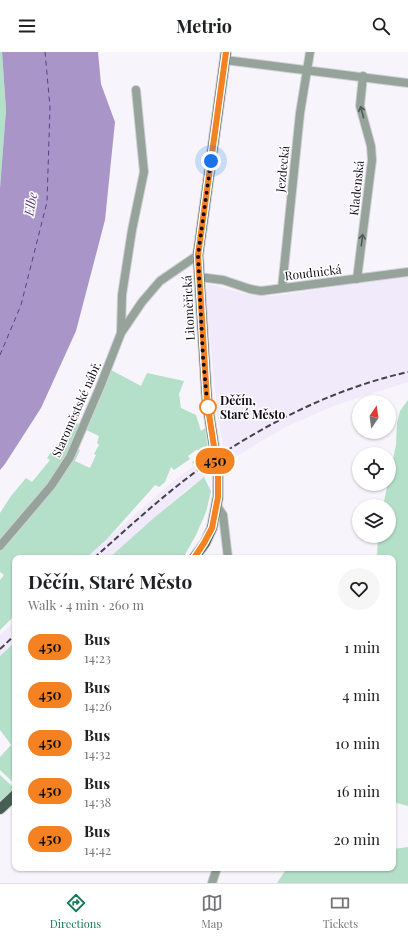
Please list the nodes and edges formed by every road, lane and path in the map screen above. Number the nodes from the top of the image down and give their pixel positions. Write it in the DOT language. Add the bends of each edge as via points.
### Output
graph roads {
  1 [pos="310,52"];
  2 [pos="225,56"];
  3 [pos="308,70"];
  4 [pos="363,76"];
  5 [pos="408,83"];
  6 [pos="136,90"];
  7 [pos="198,255"];
  8 [pos="408,272"];
  9 [pos="199,277"];
  10 [pos="357,279"];
  11 [pos="282,288"];
  12 [pos="121,333"];
  13 [pos="217,506"];
  14 [pos="0,546"];
  15 [pos="196,555"];
  16 [pos="228,555"];
  17 [pos="12,798"];
  18 [pos="0,809"];
  19 [pos="216,871"];
  20 [pos="212,883"];
  1 -- 3 [label="street, Jezdecká"];
  2 -- 3 [label="street"];
  2 -- 7 [label="main road, Litoměřická"];
  3 -- 4 [label="street"];
  3 -- 11 [label="street, Jezdecká" via="300,113"];
  4 -- 5 [label="street"];
  10 -- 4 [label="street, Kladenská, one-way" via="372,160 371,146 360,106"];
  6 -- 12 [label="street, Staroměstské nábř." via="144,172 122,295"];
  7 -- 9 [label="main road, Litoměřická"];
  7 -- 12 [label="street, Staroměstské nábř." via="160,281"];
  8 -- 10 [label="street, Roudnická"];
  9 -- 11 [label="street, Roudnická" via="223,280 261,291"];
  9 -- 13 [label="main road, Litoměřická" via="207,401 218,473"];
  10 -- 11 [label="street, Roudnická"];
  12 -- 14 [label="street, Staroměstské nábř." via="70,457 51,486"];
  13 -- 15 [label="main road, Litoměřická" via="209,536"];
  13 -- 16 [label="street" via="223,515"];
  17 -- 18 [label="main road"];
  19 -- 20 [label="street"];
}
